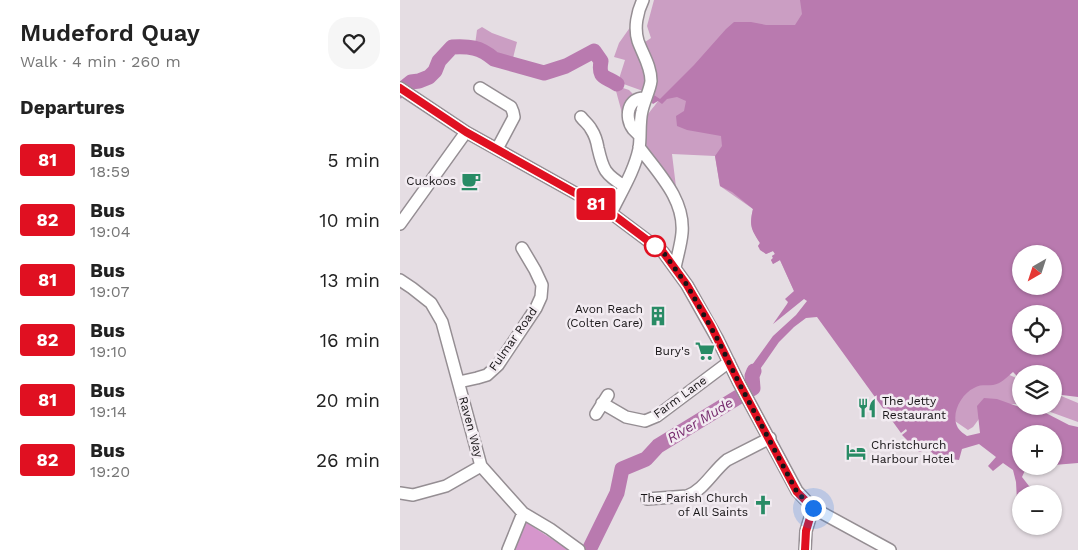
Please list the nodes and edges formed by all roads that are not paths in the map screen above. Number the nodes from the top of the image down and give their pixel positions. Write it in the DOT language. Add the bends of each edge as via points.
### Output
graph roads {
  1 [pos="643,0"];
  2 [pos="480,88"];
  3 [pos="404,91"];
  4 [pos="581,117"];
  5 [pos="466,132"];
  6 [pos="639,147"];
  7 [pos="497,149"];
  8 [pos="624,186"];
  9 [pos="611,213"];
  10 [pos="400,224"];
  11 [pos="522,248"];
  12 [pos="675,268"];
  13 [pos="400,280"];
  14 [pos="728,362"];
  15 [pos="459,382"];
  16 [pos="596,414"];
  17 [pos="770,438"];
  18 [pos="481,466"];
  19 [pos="400,493"];
  20 [pos="647,498"];
  21 [pos="813,508"];
  22 [pos="523,513"];
  23 [pos="508,550"];
  24 [pos="579,550"];
  25 [pos="805,550"];
  26 [pos="890,550"];
  1 -- 6 [label="street" via="638,14 637,40 649,66 651,84 641,112"];
  2 -- 7 [label="street" via="511,107 513,112 514,117"];
  3 -- 5 [label="street"];
  4 -- 8 [label="street" via="592,129 606,171"];
  5 -- 7 [label="street"];
  5 -- 10 [label="street"];
  6 -- 8 [label="street" via="634,167"];
  6 -- 12 [label="street" via="673,193 680,215 682,232"];
  7 -- 9 [label="street"];
  8 -- 9 [label="street"];
  9 -- 12 [label="street" via="663,252"];
  11 -- 15 [label="street, Fulmar Road" via="542,285 536,308 498,365 487,375"];
  12 -- 14 [label="street"];
  13 -- 15 [label="street, Raven Way" via="431,303 442,322"];
  14 -- 16 [label="street, Farm Lane" via="657,416 645,421 626,417 605,399"];
  14 -- 17 [label="street"];
  15 -- 18 [label="street, Raven Way"];
  17 -- 20 [label="street" via="721,464 693,494"];
  17 -- 21 [label="street" via="797,492"];
  18 -- 19 [label="street" via="446,486 413,495"];
  18 -- 22 [label="street, Raven Way"];
  21 -- 25 [label="street" via="806,531"];
  21 -- 26 [label="street"];
  22 -- 23 [label="street"];
  22 -- 24 [label="street, Raven Way"];
}
